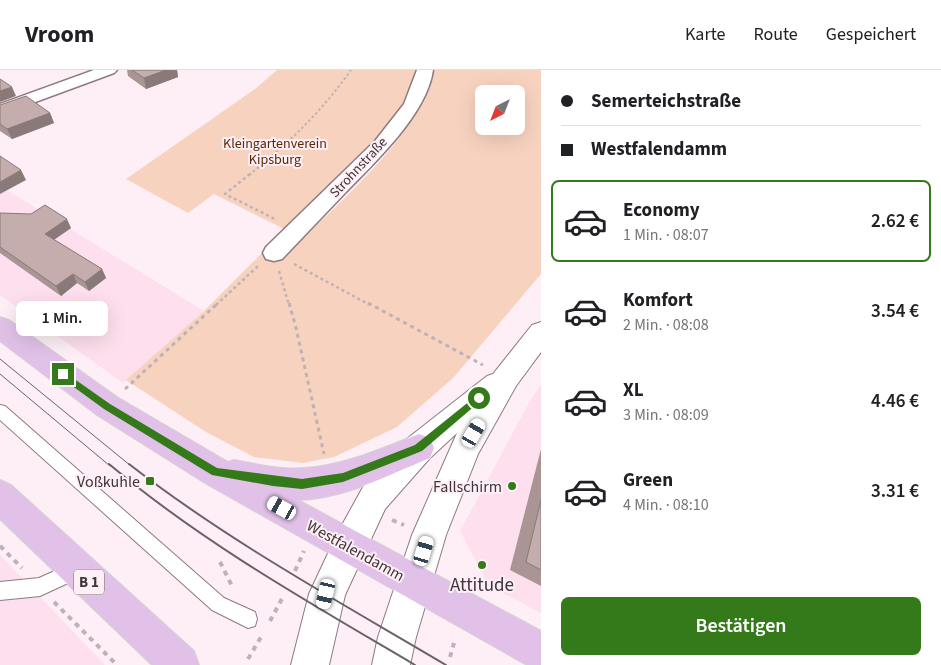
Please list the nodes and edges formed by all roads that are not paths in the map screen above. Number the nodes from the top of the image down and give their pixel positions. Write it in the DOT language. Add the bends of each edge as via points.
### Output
graph roads {
  1 [pos="106,70"];
  2 [pos="424,70"];
  3 [pos="0,110"];
  4 [pos="274,254"];
  5 [pos="0,328"];
  6 [pos="541,332"];
  7 [pos="506,378"];
  8 [pos="0,411"];
  9 [pos="419,448"];
  10 [pos="216,472"];
  11 [pos="0,496"];
  12 [pos="349,546"];
  13 [pos="76,570"];
  14 [pos="415,583"];
  15 [pos="0,591"];
  16 [pos="248,619"];
  17 [pos="541,652"];
  18 [pos="180,665"];
  19 [pos="310,665"];
  20 [pos="391,665"];
  1 -- 3 [label="street"];
  2 -- 4 [label="street, Strohnstraße" via="412,105 381,145"];
  5 -- 10 [label="main road, Westfalendamm" via="107,406"];
  6 -- 7 [label="main road"];
  7 -- 9 [label="main road"];
  7 -- 14 [label="main road" via="466,447 429,535"];
  8 -- 16 [label="lane" via="218,604"];
  9 -- 10 [label="main road" via="343,478 302,484"];
  9 -- 12 [label="main road" via="374,498"];
  10 -- 12 [label="main road, Westfalendamm"];
  11 -- 13 [label="main road, B 1"];
  12 -- 14 [label="main road, Westfalendamm"];
  12 -- 19 [label="main road" via="326,594"];
  13 -- 15 [label="lane" via="40,587"];
  13 -- 18 [label="main road, B 1"];
  14 -- 17 [label="main road, Westfalendamm"];
  14 -- 20 [label="main road"];
}
